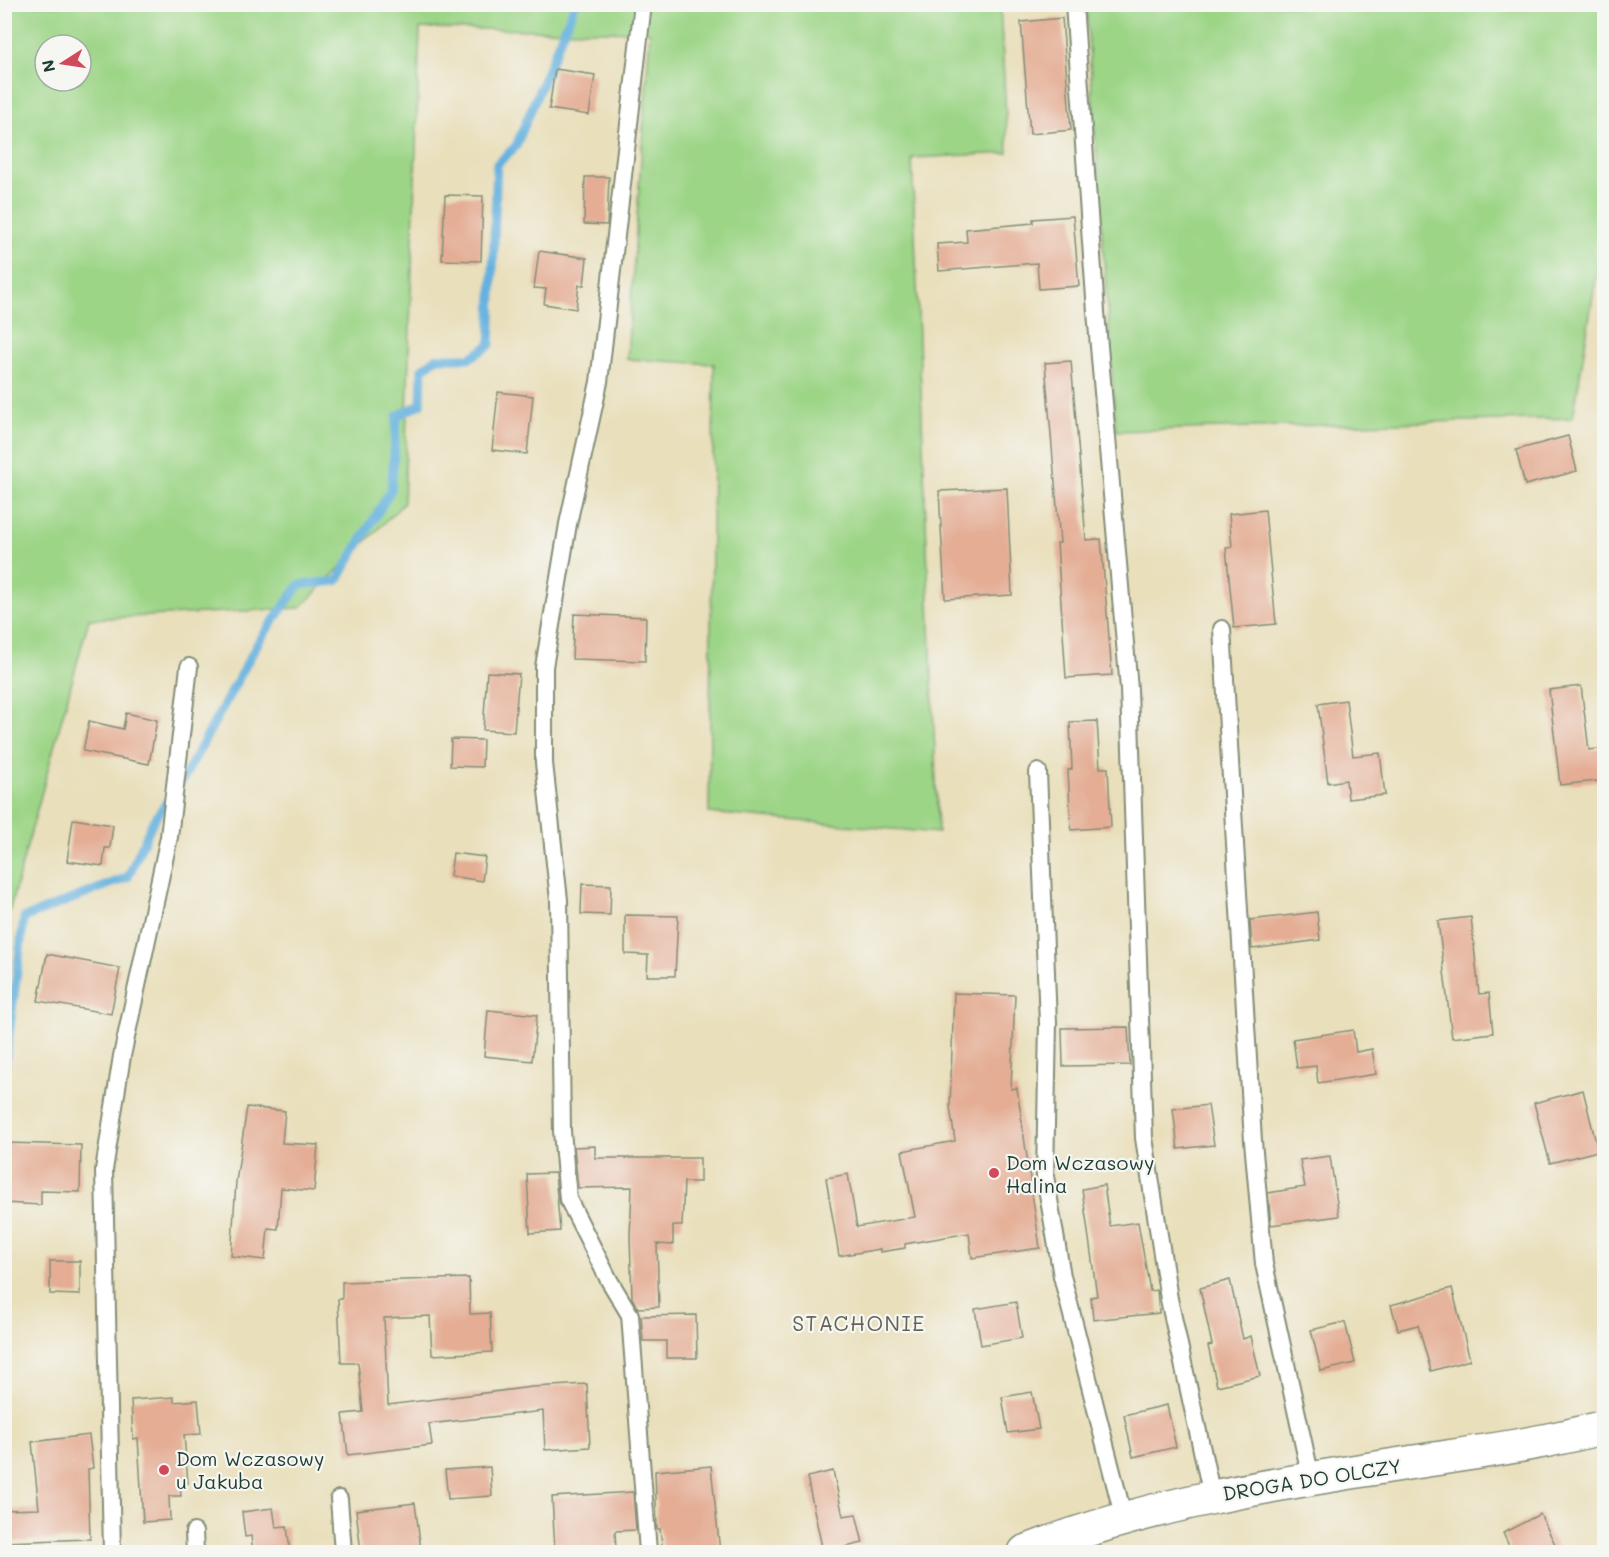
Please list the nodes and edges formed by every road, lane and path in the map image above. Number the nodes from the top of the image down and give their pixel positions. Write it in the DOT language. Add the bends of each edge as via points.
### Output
graph roads {
  1 [pos="645,4"];
  2 [pos="1074,4"];
  3 [pos="1222,629"];
  4 [pos="189,667"];
  5 [pos="1038,772"];
  6 [pos="1605,1427"];
  7 [pos="1311,1478"];
  8 [pos="1212,1496"];
  9 [pos="339,1499"];
  10 [pos="1124,1518"];
  11 [pos="194,1532"];
  12 [pos="112,1552"];
  13 [pos="195,1552"];
  14 [pos="343,1552"];
  15 [pos="648,1552"];
  16 [pos="1025,1552"];
  1 -- 15 [label="lane" via="599,382 568,524 544,679 544,763 559,900 562,1131 568,1199 630,1315"];
  2 -- 8 [label="lane" via="1129,688 1144,1138 1169,1299"];
  3 -- 7 [label="lane" via="1264,1264"];
  4 -- 12 [label="lane" via="169,837 122,1056 104,1170"];
  5 -- 10 [label="lane" via="1048,1023 1045,1176 1062,1276"];
  6 -- 7 [label="street, DROGA DO OLCZY"];
  7 -- 8 [label="street, DROGA DO OLCZY"];
  8 -- 10 [label="street, DROGA DO OLCZY"];
  9 -- 14 [label="lane"];
  10 -- 16 [label="street, DROGA DO OLCZY"];
  11 -- 13 [label="lane"];
}
